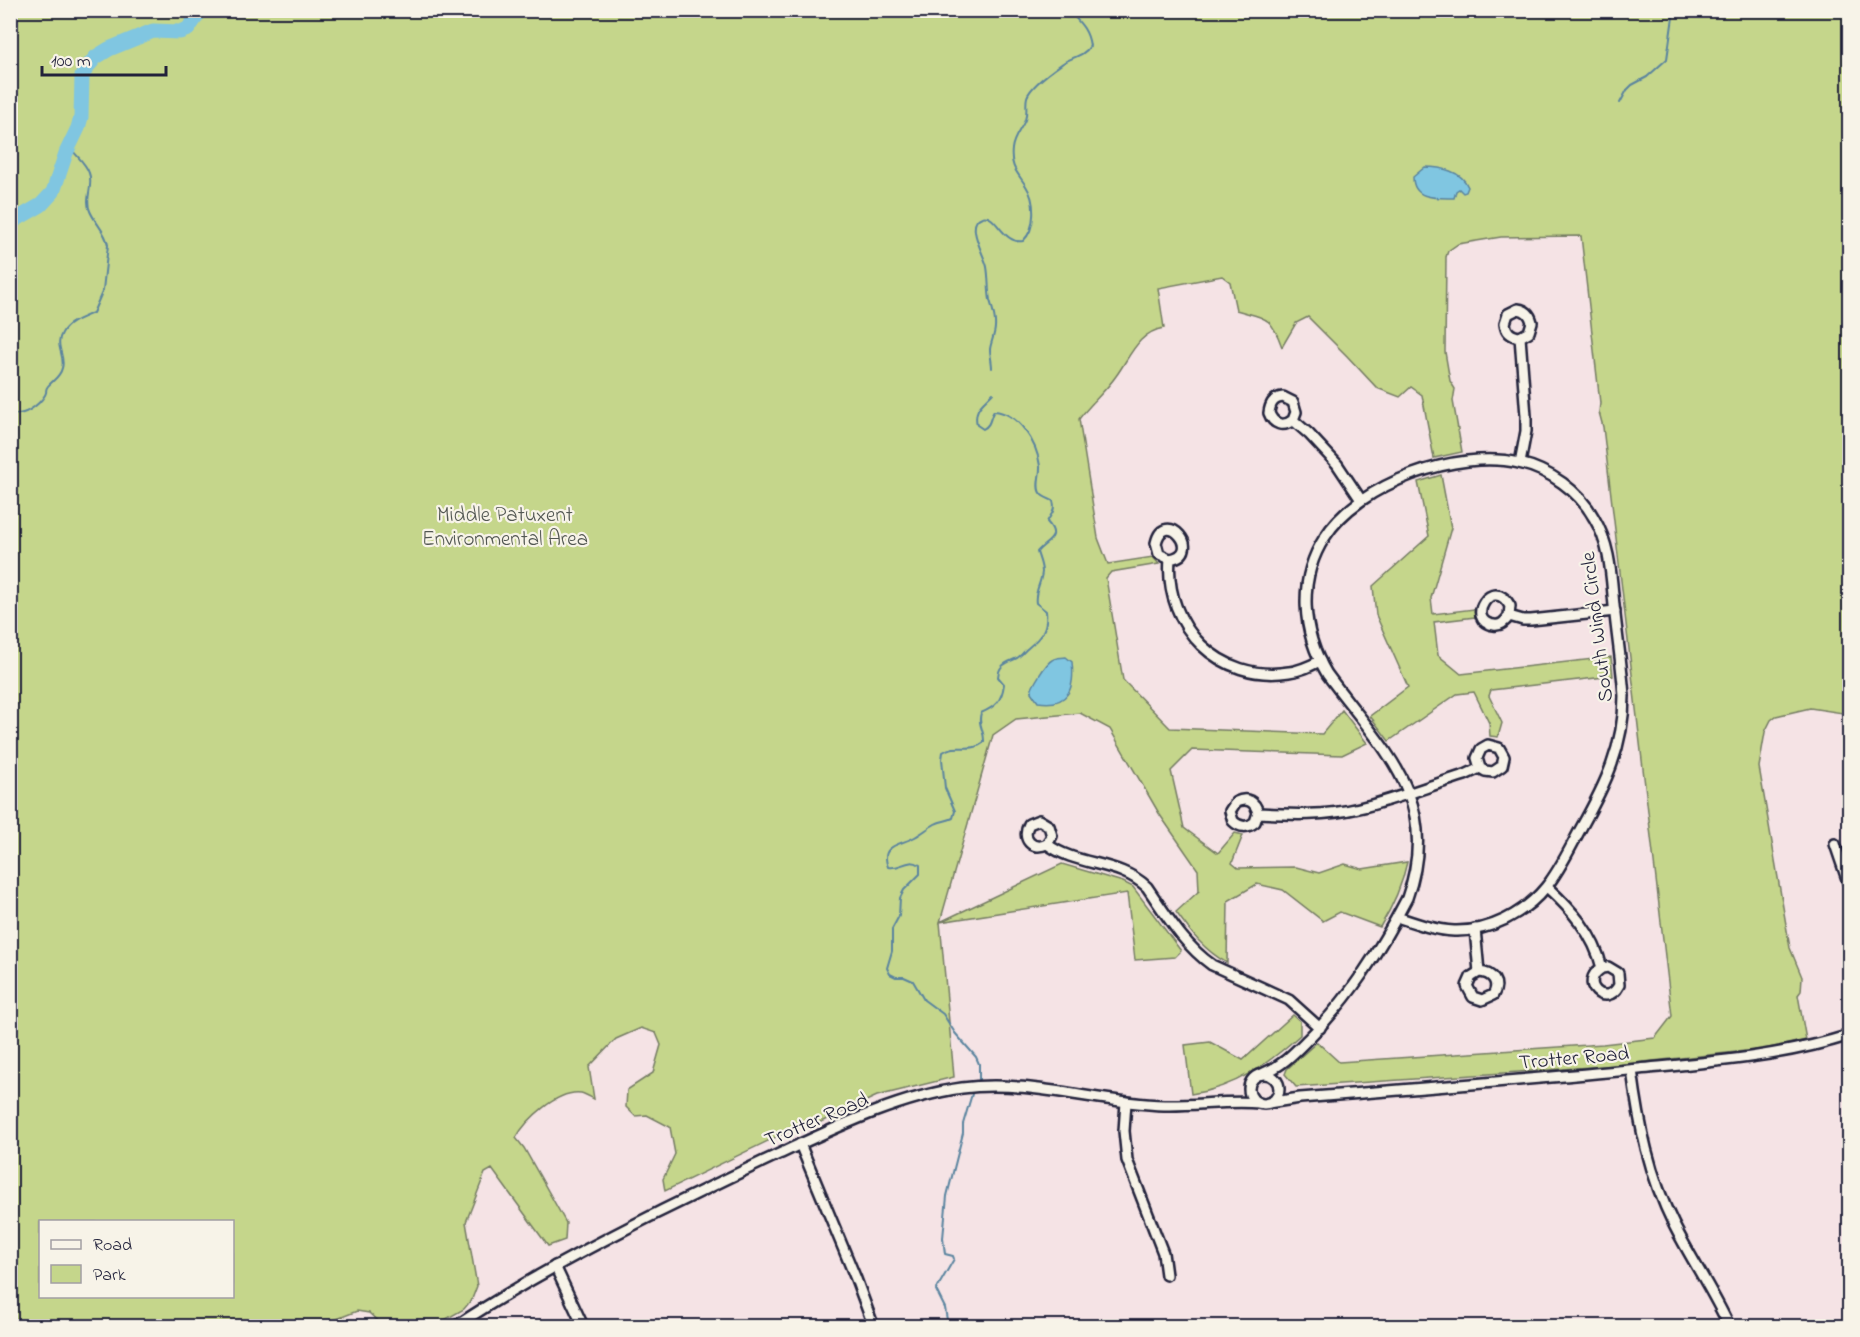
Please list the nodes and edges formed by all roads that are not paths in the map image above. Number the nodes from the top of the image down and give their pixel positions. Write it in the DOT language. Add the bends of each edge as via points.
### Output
graph roads {
  1 [pos="1520,337"];
  2 [pos="1293,420"];
  3 [pos="1520,463"];
  4 [pos="1361,500"];
  5 [pos="1170,559"];
  6 [pos="1615,611"];
  7 [pos="1509,616"];
  8 [pos="1320,662"];
  9 [pos="1480,768"];
  10 [pos="1409,792"];
  11 [pos="1258,813"];
  12 [pos="1047,844"];
  13 [pos="1835,844"];
  14 [pos="1547,886"];
  15 [pos="1850,888"];
  16 [pos="1397,917"];
  17 [pos="1475,929"];
  18 [pos="1602,968"];
  19 [pos="1479,972"];
  20 [pos="1320,1028"];
  21 [pos="1850,1035"];
  22 [pos="1287,1060"];
  23 [pos="1632,1070"];
  24 [pos="1264,1073"];
  25 [pos="1278,1083"];
  26 [pos="1249,1084"];
  27 [pos="1300,1098"];
  28 [pos="1126,1102"];
  29 [pos="1227,1102"];
  30 [pos="1264,1103"];
  31 [pos="800,1144"];
  32 [pos="555,1266"];
  33 [pos="1166,1275"];
  34 [pos="872,1322"];
  35 [pos="456,1326"];
  36 [pos="583,1326"];
  37 [pos="1729,1326"];
  1 -- 3 [label="street" via="1526,431"];
  2 -- 4 [label="street" via="1337,464"];
  3 -- 4 [label="street, South Wind Circle" via="1477,461 1435,467 1409,475"];
  3 -- 6 [label="street, South Wind Circle" via="1564,484 1587,506 1610,558"];
  4 -- 8 [label="street, South Wind Circle" via="1325,536 1308,578 1307,623"];
  5 -- 8 [label="street" via="1171,593 1182,621 1214,655 1244,670 1260,673 1291,672"];
  6 -- 7 [label="street" via="1531,620"];
  6 -- 14 [label="street, South Wind Circle" via="1624,696 1615,758 1601,793"];
  8 -- 10 [label="street, South Wind Circle" via="1394,763"];
  9 -- 10 [label="street"];
  10 -- 11 [label="street" via="1359,808 1327,813"];
  10 -- 16 [label="street, South Wind Circle" via="1416,822 1417,853 1411,885"];
  12 -- 20 [label="street" via="1063,855 1132,875 1147,888 1183,939 1201,957 1289,1000"];
  13 -- 15 [label="street"];
  14 -- 17 [label="street, South Wind Circle" via="1510,917"];
  14 -- 18 [label="street" via="1582,924"];
  16 -- 17 [label="street, South Wind Circle" via="1440,929"];
  16 -- 20 [label="street, South Wind Circle" via="1359,980"];
  17 -- 19 [label="street"];
  20 -- 22 [label="street, South Wind Circle"];
  21 -- 23 [label="street, Trotter Road" via="1777,1054"];
  22 -- 24 [label="street, South Wind Circle"];
  22 -- 25 [label="street, South Wind Circle"];
  23 -- 27 [label="street, Trotter Road"];
  23 -- 37 [label="street" via="1642,1136 1654,1179 1674,1225"];
  24 -- 25 [label="street"];
  24 -- 26 [label="street"];
  25 -- 27 [label="street"];
  25 -- 30 [label="street" via="1277,1096"];
  26 -- 29 [label="street"];
  26 -- 30 [label="street" via="1251,1098"];
  27 -- 30 [label="street, Trotter Road"];
  28 -- 29 [label="street, Trotter Road"];
  28 -- 31 [label="street, Trotter Road" via="1023,1088 960,1088 895,1105"];
  28 -- 33 [label="street" via="1127,1160 1163,1253"];
  29 -- 30 [label="street, Trotter Road"];
  31 -- 32 [label="street, Trotter Road"];
  31 -- 34 [label="street"];
  32 -- 35 [label="street, Trotter Road"];
  32 -- 36 [label="street"];
}
